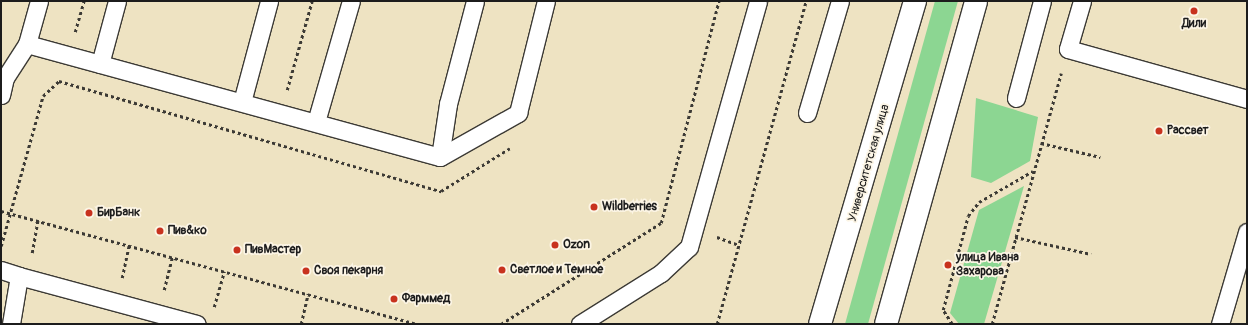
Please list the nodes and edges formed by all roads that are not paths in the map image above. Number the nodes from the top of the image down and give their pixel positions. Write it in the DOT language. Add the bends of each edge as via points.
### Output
graph roads {
  1 [pos="39,1"];
  2 [pos="117,1"];
  3 [pos="270,1"];
  4 [pos="351,1"];
  5 [pos="475,1"];
  6 [pos="546,1"];
  7 [pos="758,1"];
  8 [pos="840,1"];
  9 [pos="916,1"];
  10 [pos="976,1"];
  11 [pos="1042,1"];
  12 [pos="1082,1"];
  13 [pos="27,44"];
  14 [pos="100,64"];
  15 [pos="1,96"];
  16 [pos="1016,98"];
  17 [pos="1247,99"];
  18 [pos="242,102"];
  19 [pos="807,113"];
  20 [pos="316,122"];
  21 [pos="440,157"];
  22 [pos="1247,232"];
  23 [pos="1,270"];
  24 [pos="23,278"];
  25 [pos="8,301"];
  26 [pos="11,324"];
  27 [pos="197,324"];
  28 [pos="580,324"];
  29 [pos="820,324"];
  30 [pos="886,324"];
  31 [pos="1220,324"];
  1 -- 13 [label="lane"];
  2 -- 14 [label="lane"];
  3 -- 18 [label="lane"];
  4 -- 20 [label="lane"];
  5 -- 21 [label="lane" via="448,104"];
  6 -- 21 [label="lane" via="518,113"];
  7 -- 28 [label="lane" via="689,247 661,273"];
  8 -- 19 [label="lane"];
  9 -- 29 [label="main road, Университетская улица"];
  10 -- 30 [label="main road"];
  11 -- 16 [label="lane"];
  12 -- 17 [label="lane" via="1068,49"];
  13 -- 14 [label="lane"];
  13 -- 15 [label="lane" via="5,78"];
  14 -- 18 [label="lane"];
  18 -- 20 [label="lane"];
  20 -- 21 [label="lane"];
  22 -- 31 [label="lane"];
  23 -- 24 [label="lane"];
  24 -- 25 [label="lane"];
  24 -- 27 [label="lane"];
  25 -- 26 [label="lane"];
}
